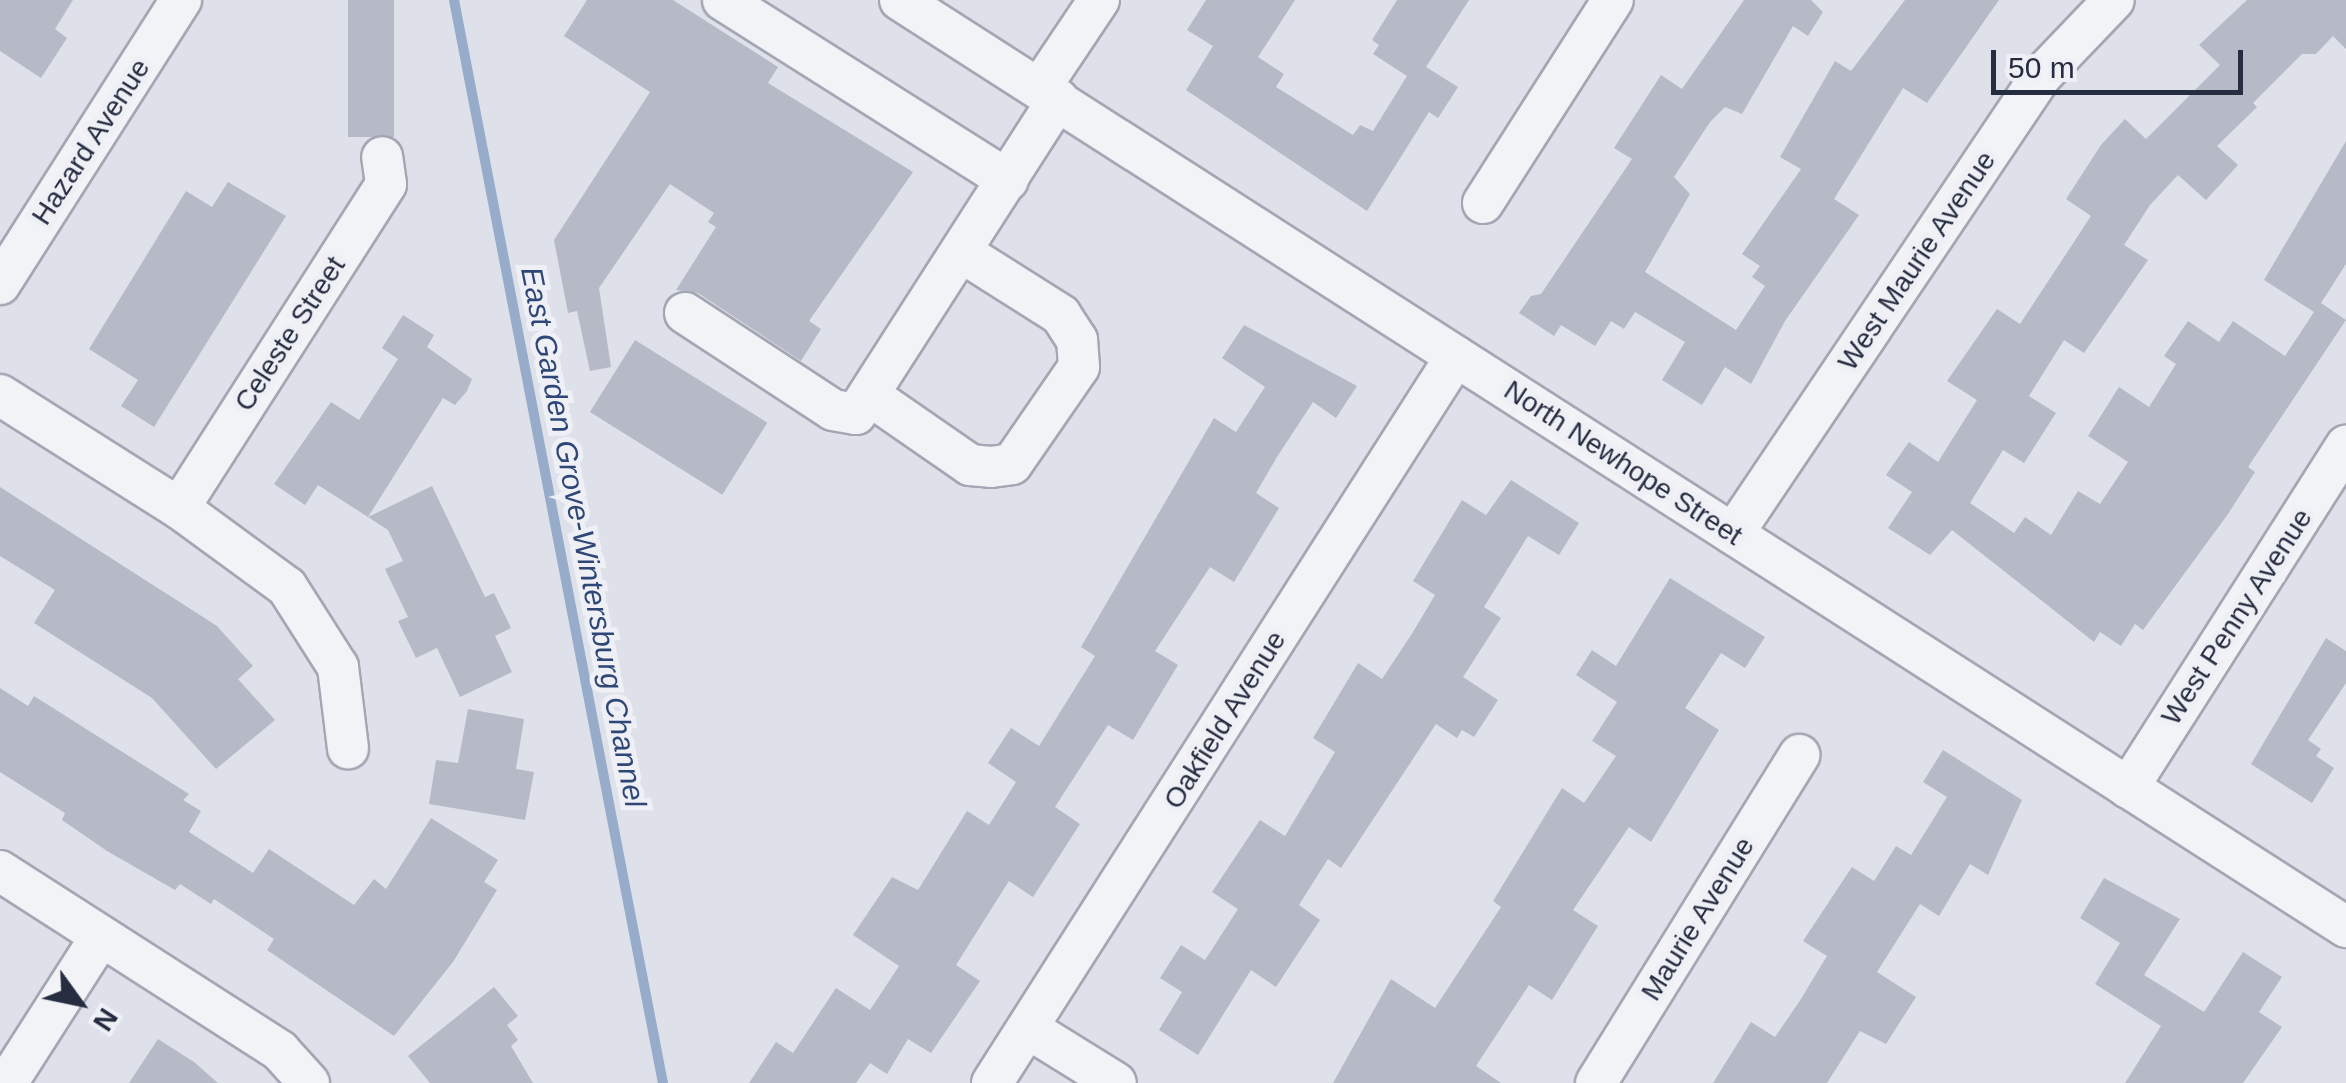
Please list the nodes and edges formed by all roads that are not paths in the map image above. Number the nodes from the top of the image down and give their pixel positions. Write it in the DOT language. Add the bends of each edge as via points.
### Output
graph roads {
  1 [pos="182,0"];
  2 [pos="723,0"];
  3 [pos="900,0"];
  4 [pos="1098,0"];
  5 [pos="1613,0"];
  6 [pos="2114,0"];
  7 [pos="1049,94"];
  8 [pos="382,157"];
  9 [pos="1008,180"];
  10 [pos="1483,203"];
  11 [pos="963,253"];
  12 [pos="0,284"];
  13 [pos="685,312"];
  14 [pos="1456,356"];
  15 [pos="0,395"];
  16 [pos="868,395"];
  17 [pos="2346,446"];
  18 [pos="179,508"];
  19 [pos="1734,534"];
  20 [pos="348,748"];
  21 [pos="1799,755"];
  22 [pos="2128,788"];
  23 [pos="0,871"];
  24 [pos="2346,926"];
  25 [pos="101,936"];
  26 [pos="1029,1029"];
  27 [pos="8,1083"];
  28 [pos="308,1083"];
  29 [pos="992,1083"];
  30 [pos="1116,1083"];
  31 [pos="1596,1083"];
  1 -- 12 [label="street, Hazard Avenue"];
  2 -- 9 [label="street"];
  3 -- 7 [label="street, North Newhope Street"];
  4 -- 7 [label="street"];
  5 -- 10 [label="street"];
  6 -- 19 [label="street, West Maurie Avenue" via="2041,76"];
  7 -- 9 [label="street"];
  7 -- 14 [label="street, North Newhope Street"];
  8 -- 18 [label="street, Celeste Street" via="386,184"];
  9 -- 11 [label="street"];
  11 -- 16 [label="street"];
  11 -- 16 [label="street" via="1062,315 1077,340 1079,367 1012,464 991,467 970,465"];
  13 -- 16 [label="street" via="832,410 856,414"];
  14 -- 19 [label="street, North Newhope Street"];
  14 -- 26 [label="street, Oakfield Avenue"];
  15 -- 18 [label="street"];
  17 -- 22 [label="street, West Penny Avenue"];
  18 -- 20 [label="street" via="287,586 338,667"];
  19 -- 22 [label="street, North Newhope Street"];
  21 -- 31 [label="street, Maurie Avenue"];
  22 -- 24 [label="street, North Newhope Street"];
  23 -- 25 [label="street"];
  25 -- 27 [label="street"];
  25 -- 28 [label="street" via="280,1051"];
  26 -- 29 [label="street, Oakfield Avenue"];
  26 -- 30 [label="street"];
}
